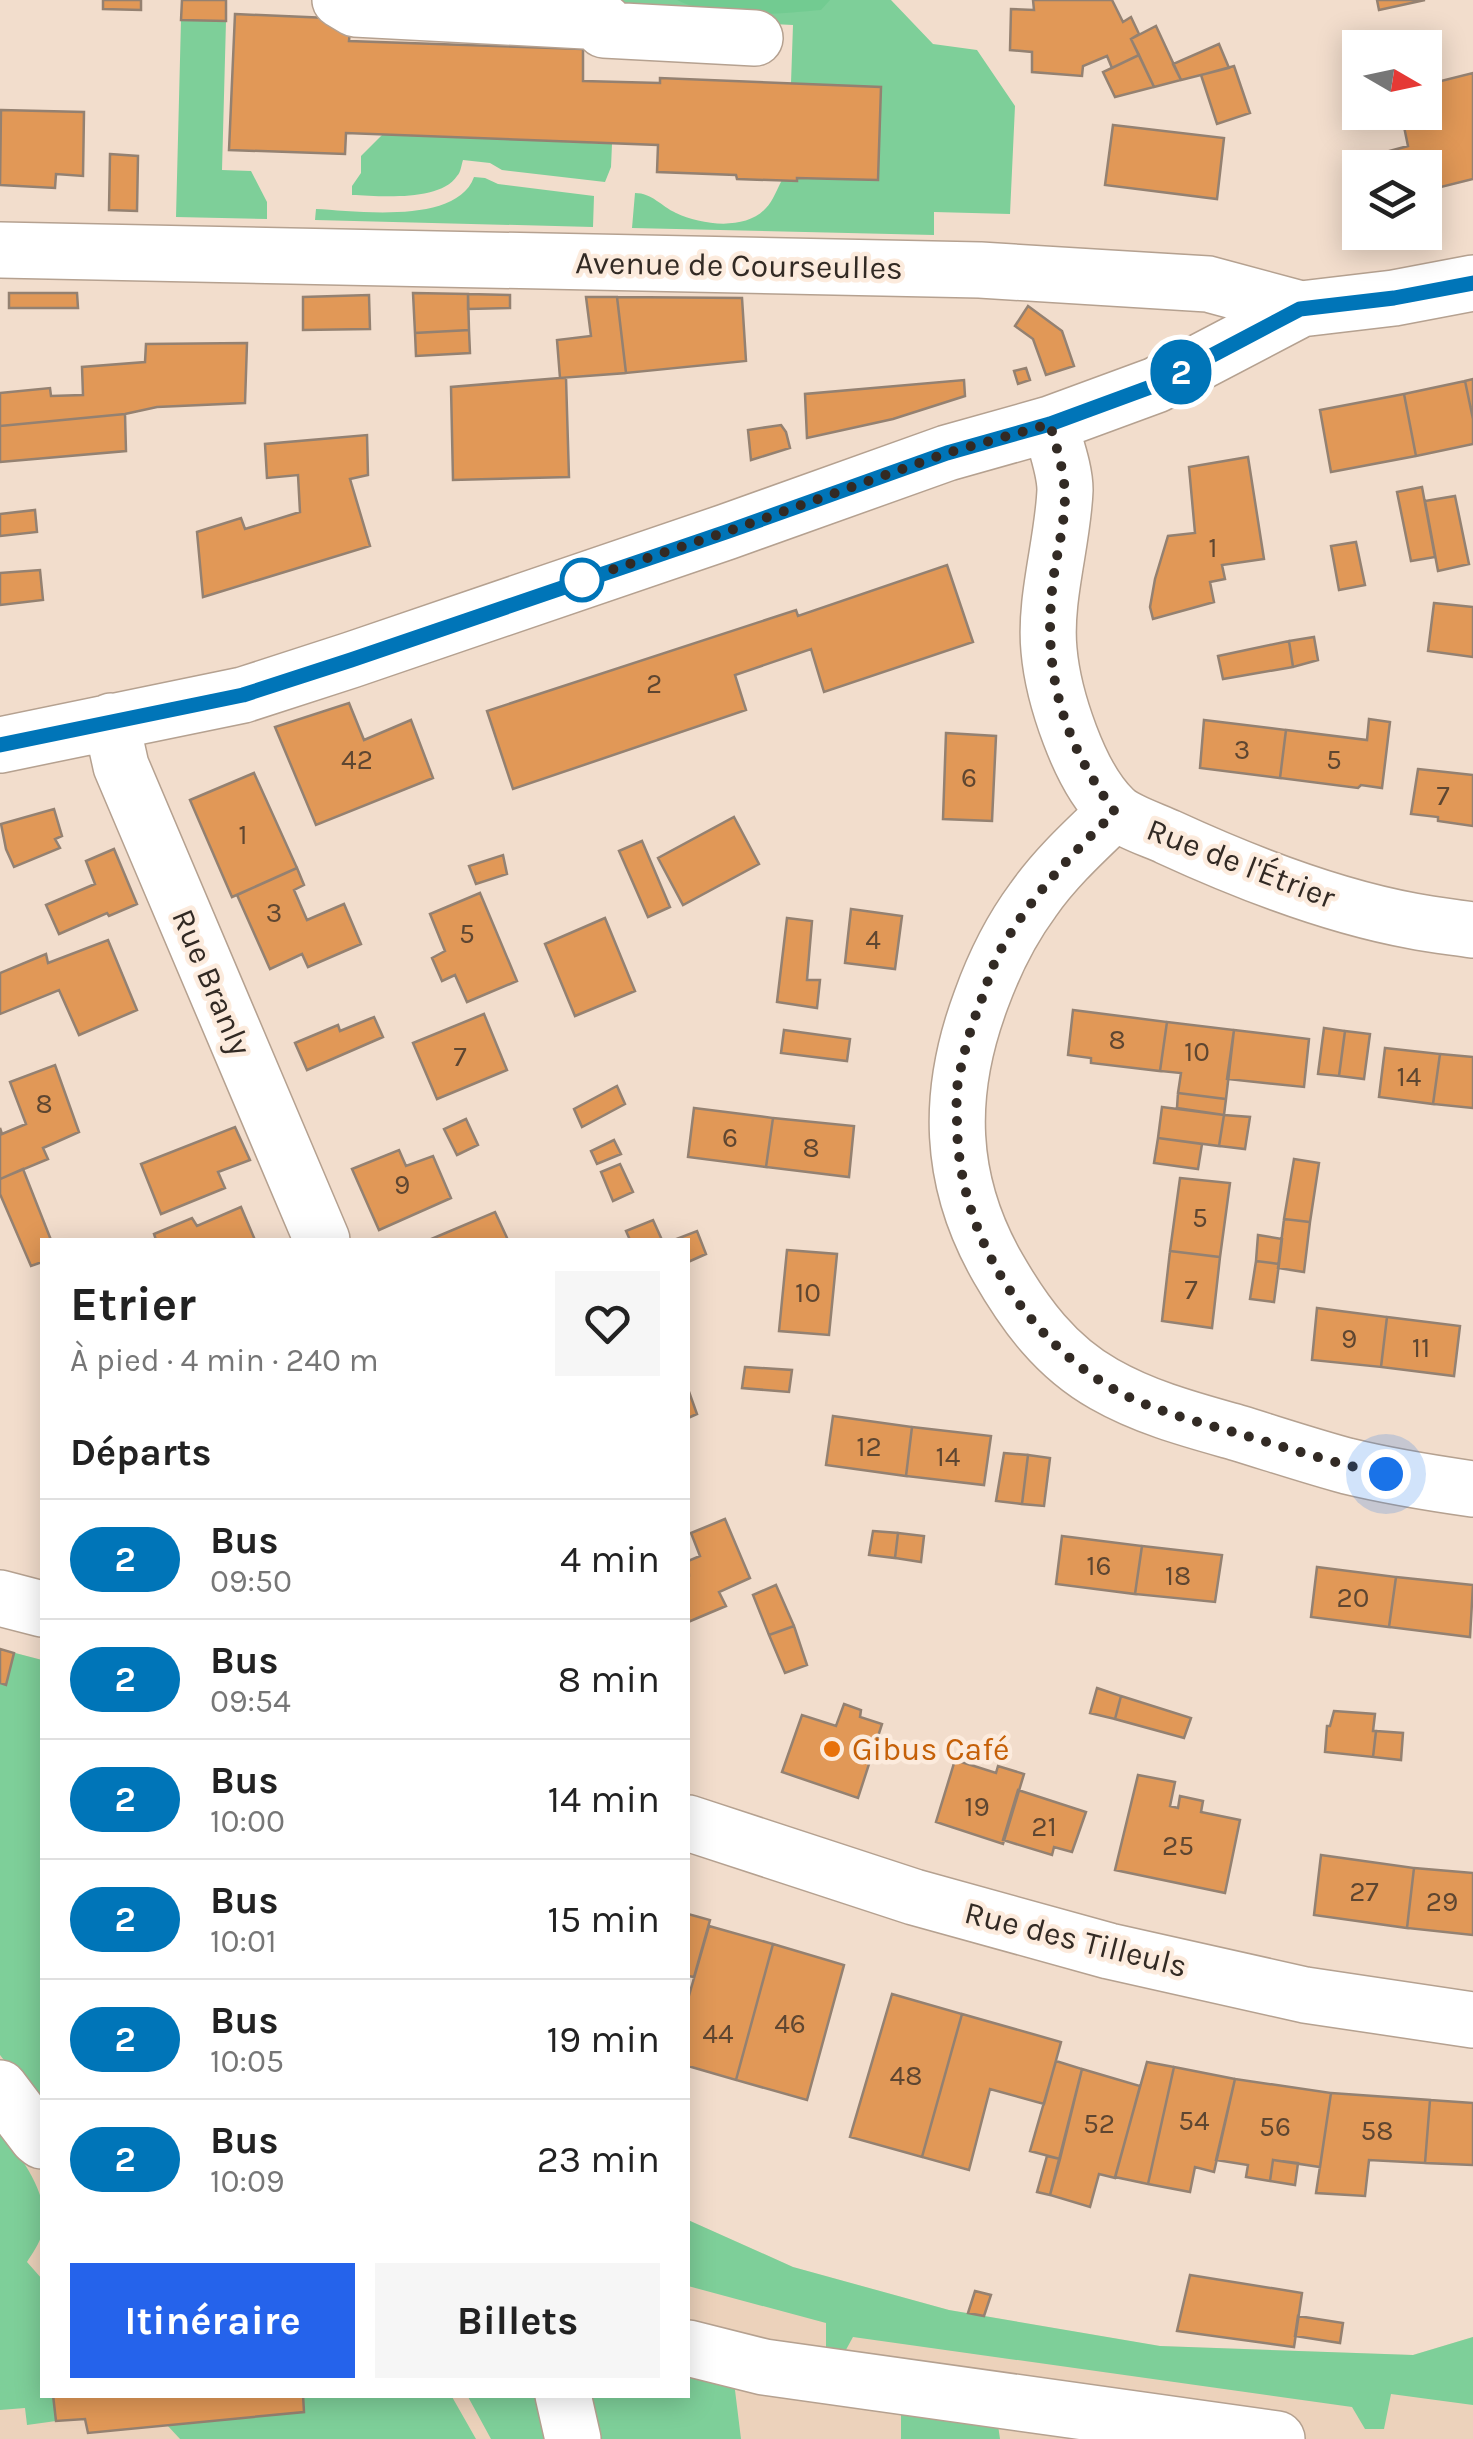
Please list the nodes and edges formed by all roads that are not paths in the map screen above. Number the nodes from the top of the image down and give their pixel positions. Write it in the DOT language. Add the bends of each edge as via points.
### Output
graph roads {
  1 [pos="340,0"];
  2 [pos="755,38"];
  3 [pos="0,250"];
  4 [pos="1473,283"];
  5 [pos="1300,309"];
  6 [pos="1050,424"];
  7 [pos="110,721"];
  8 [pos="0,745"];
  9 [pos="1115,812"];
  10 [pos="1473,930"];
  11 [pos="321,1238"];
  12 [pos="1473,1489"];
  13 [pos="0,1598"];
  14 [pos="40,1608"];
  15 [pos="690,1824"];
  16 [pos="1473,2020"];
  17 [pos="0,2088"];
  18 [pos="40,2139"];
  19 [pos="690,2348"];
  20 [pos="564,2398"];
  21 [pos="573,2439"];
  22 [pos="1277,2439"];
  1 -- 2 [label="street" via="355,9 604,22 604,30"];
  3 -- 5 [label="street, Avenue de Courseulles" via="980,270 1208,284"];
  4 -- 5 [label="street, Avenue de Courseulles"];
  5 -- 6 [label="street" via="1156,385"];
  6 -- 7 [label="street" via="947,453 243,695"];
  6 -- 9 [label="street, Rue de l'Étrier" via="1065,486 1048,647 1068,732"];
  7 -- 8 [label="street"];
  7 -- 11 [label="street, Rue Branly" via="121,766"];
  9 -- 10 [label="street, Rue de l'Étrier" via="1337,902"];
  9 -- 12 [label="street" via="1032,900 998,954 972,1025 957,1092 958,1141 964,1190 982,1240 1029,1318 1102,1382 1150,1406 1348,1466"];
  13 -- 14 [label="street"];
  15 -- 16 [label="street, Rue des Tilleuls" via="914,1897 1110,1951 1304,1995"];
  17 -- 18 [label="street"];
  19 -- 22 [label="street" via="764,2367"];
  20 -- 21 [label="street"];
}
